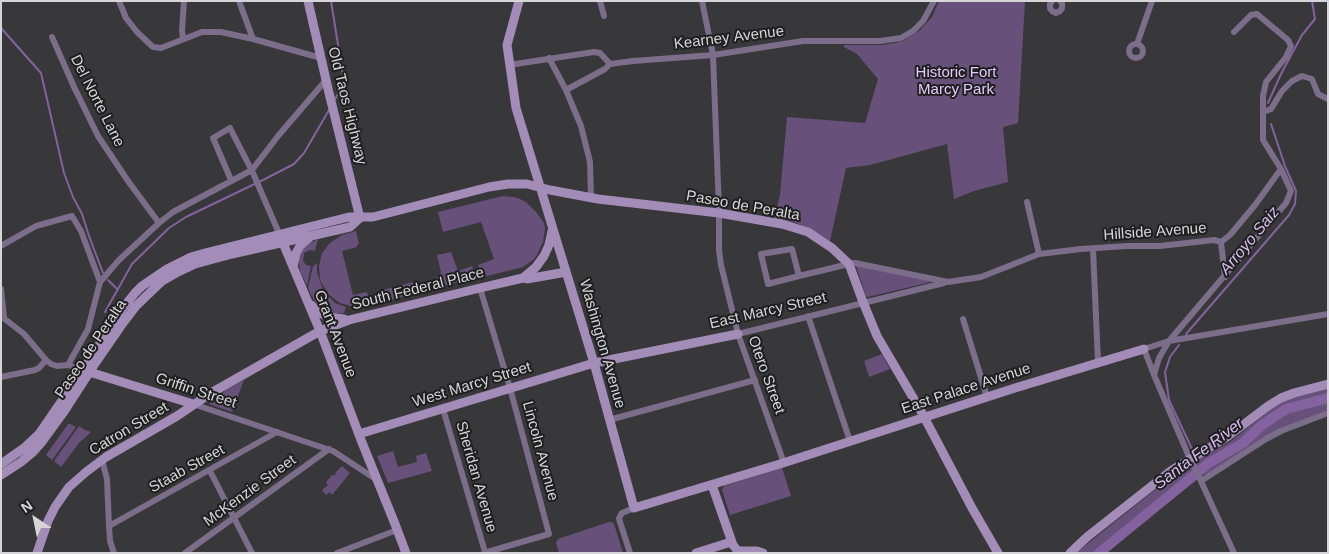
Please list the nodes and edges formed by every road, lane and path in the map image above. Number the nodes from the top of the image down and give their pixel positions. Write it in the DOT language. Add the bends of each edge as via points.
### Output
graph roads {
  1 [pos="119,1"];
  2 [pos="184,1"];
  3 [pos="238,1"];
  4 [pos="308,1"];
  5 [pos="519,1"];
  6 [pos="600,1"];
  7 [pos="702,1"];
  8 [pos="934,1"];
  9 [pos="1052,1"];
  10 [pos="1060,1"];
  11 [pos="1152,1"];
  12 [pos="604,16"];
  13 [pos="1234,32"];
  14 [pos="52,37"];
  15 [pos="183,39"];
  16 [pos="253,39"];
  17 [pos="1137,44"];
  18 [pos="713,55"];
  19 [pos="321,58"];
  20 [pos="549,58"];
  21 [pos="610,64"];
  22 [pos="509,65"];
  23 [pos="326,80"];
  24 [pos="566,90"];
  25 [pos="1328,100"];
  26 [pos="1263,112"];
  27 [pos="1281,169"];
  28 [pos="253,171"];
  29 [pos="230,180"];
  30 [pos="540,188"];
  31 [pos="591,198"];
  32 [pos="1027,202"];
  33 [pos="719,213"];
  34 [pos="360,218"];
  35 [pos="159,223"];
  36 [pos="552,227"];
  37 [pos="314,236"];
  38 [pos="281,239"];
  39 [pos="1221,242"];
  40 [pos="1,246"];
  41 [pos="1093,249"];
  42 [pos="1039,254"];
  43 [pos="848,264"];
  44 [pos="293,267"];
  45 [pos="566,272"];
  46 [pos="799,276"];
  47 [pos="1225,276"];
  48 [pos="523,278"];
  49 [pos="100,282"];
  50 [pos="948,282"];
  51 [pos="480,288"];
  52 [pos="1,289"];
  53 [pos="308,301"];
  54 [pos="863,302"];
  55 [pos="144,307"];
  56 [pos="1328,314"];
  57 [pos="808,316"];
  58 [pos="3,317"];
  59 [pos="962,319"];
  60 [pos="349,320"];
  61 [pos="123,323"];
  62 [pos="320,331"];
  63 [pos="738,334"];
  64 [pos="1169,341"];
  65 [pos="1144,349"];
  66 [pos="46,360"];
  67 [pos="1098,362"];
  68 [pos="594,363"];
  69 [pos="68,365"];
  70 [pos="86,371"];
  71 [pos="1154,375"];
  72 [pos="1,377"];
  73 [pos="756,380"];
  74 [pos="1328,384"];
  75 [pos="510,388"];
  76 [pos="987,397"];
  77 [pos="193,404"];
  78 [pos="443,409"];
  79 [pos="1328,413"];
  80 [pos="924,417"];
  81 [pos="610,420"];
  82 [pos="277,432"];
  83 [pos="359,434"];
  84 [pos="850,441"];
  85 [pos="329,449"];
  86 [pos="102,460"];
  87 [pos="1192,461"];
  88 [pos="784,462"];
  89 [pos="1,464"];
  90 [pos="210,470"];
  91 [pos="1,475"];
  92 [pos="1200,479"];
  93 [pos="377,480"];
  94 [pos="712,485"];
  95 [pos="634,508"];
  96 [pos="234,517"];
  97 [pos="108,526"];
  98 [pos="397,530"];
  99 [pos="731,542"];
  100 [pos="485,552"];
  101 [pos="37,553"];
  102 [pos="114,553"];
  103 [pos="185,553"];
  104 [pos="252,553"];
  105 [pos="337,553"];
  106 [pos="406,553"];
  107 [pos="630,553"];
  108 [pos="696,553"];
  109 [pos="763,553"];
  110 [pos="998,553"];
  111 [pos="1070,553"];
  112 [pos="1234,553"];
  1 -- 15 [label="street" via="126,18 153,47 161,48"];
  2 -- 15 [label="street"];
  3 -- 16 [label="street"];
  4 -- 19 [label="street, Old Taos Highway"];
  5 -- 22 [label="street, Washington Avenue" via="508,39"];
  6 -- 12 [label="street"];
  7 -- 18 [label="street, Otero Street"];
  8 -- 18 [label="street, Kearney Avenue" via="924,21 901,38 880,41 803,40"];
  9 -- 10 [label="street" via="1050,8 1056,12 1062,8"];
  11 -- 17 [label="street"];
  13 -- 26 [label="street" via="1251,15 1257,14 1291,46 1266,82"];
  14 -- 35 [label="street, Del Norte Lane" via="98,136"];
  15 -- 16 [label="street" via="202,32 221,32"];
  16 -- 19 [label="street"];
  18 -- 21 [label="street, Kearney Avenue"];
  18 -- 33 [label="street, Otero Street"];
  19 -- 23 [label="street, Old Taos Highway"];
  20 -- 21 [label="street" via="594,52 600,53"];
  20 -- 22 [label="street"];
  20 -- 24 [label="street"];
  21 -- 24 [label="street, Kearney Avenue"];
  22 -- 30 [label="street, Washington Avenue" via="516,108"];
  23 -- 28 [label="street"];
  23 -- 34 [label="street, Old Taos Highway"];
  24 -- 31 [label="street" via="588,151"];
  25 -- 26 [label="street" via="1318,94 1312,79 1302,76 1282,91 1271,109"];
  26 -- 27 [label="street" via="1263,140"];
  27 -- 39 [label="street, Hillside Avenue" via="1255,205"];
  27 -- 47 [label="street" via="1291,190 1286,203"];
  28 -- 29 [label="street"];
  28 -- 29 [label="street, Grant Avenue" via="230,128 213,138"];
  28 -- 38 [label="street, Grant Avenue"];
  29 -- 35 [label="street"];
  30 -- 31 [label="street, Paseo de Peralta"];
  30 -- 34 [label="street, Paseo de Peralta" via="527,184 502,184"];
  30 -- 36 [label="street, Washington Avenue"];
  31 -- 33 [label="street, Paseo de Peralta"];
  32 -- 42 [label="street"];
  33 -- 43 [label="street, Paseo de Peralta" via="799,228 822,240"];
  33 -- 63 [label="street, Otero Street" via="721,265"];
  34 -- 37 [label="street, Paseo de Peralta" via="350,227"];
  34 -- 38 [label="street, Paseo de Peralta" via="349,217"];
  35 -- 49 [label="street"];
  36 -- 45 [label="street, Washington Avenue"];
  36 -- 48 [label="street" via="547,251"];
  37 -- 38 [label="street, Paseo de Peralta"];
  37 -- 44 [label="street" via="307,239 296,253"];
  38 -- 44 [label="street, Grant Avenue"];
  38 -- 61 [label="street, Paseo de Peralta" via="195,264 176,273 148,293"];
  38 -- 70 [label="street, Paseo de Peralta" via="192,257 155,276 122,309"];
  39 -- 41 [label="street, Hillside Avenue"];
  39 -- 47 [label="street"];
  40 -- 49 [label="street" via="36,226 72,216"];
  41 -- 42 [label="street, Hillside Avenue"];
  41 -- 67 [label="street"];
  42 -- 50 [label="street, Hillside Avenue" via="981,277"];
  43 -- 46 [label="street, Hillside Avenue"];
  43 -- 50 [label="street, Hillside Avenue"];
  43 -- 54 [label="street, Paseo de Peralta"];
  44 -- 53 [label="street, Grant Avenue"];
  45 -- 48 [label="street, South Federal Place" via="527,280"];
  45 -- 68 [label="street, Washington Avenue"];
  46 -- 46 [label="street, Hillside Avenue" via="768,284 761,254 792,249"];
  47 -- 64 [label="street"];
  48 -- 51 [label="street, South Federal Place"];
  49 -- 69 [label="street" via="90,322"];
  50 -- 54 [label="street, East Marcy Street"];
  51 -- 60 [label="street, South Federal Place"];
  51 -- 75 [label="street, Lincoln Avenue"];
  52 -- 58 [label="street"];
  53 -- 60 [label="street" via="327,316"];
  53 -- 62 [label="street, Grant Avenue"];
  54 -- 57 [label="street, East Marcy Street"];
  54 -- 80 [label="street, Paseo de Peralta" via="878,336"];
  55 -- 61 [label="street"];
  56 -- 64 [label="street, East Palace Avenue"];
  57 -- 63 [label="street, East Marcy Street"];
  57 -- 84 [label="street"];
  58 -- 66 [label="street" via="24,334"];
  59 -- 76 [label="street"];
  60 -- 62 [label="street, South Federal Place"];
  61 -- 70 [label="street, Paseo de Peralta"];
  62 -- 77 [label="street, Catron Street"];
  62 -- 83 [label="street, Grant Avenue"];
  63 -- 68 [label="street, East Marcy Street"];
  63 -- 73 [label="street, Otero Street"];
  64 -- 65 [label="street, East Palace Avenue"];
  64 -- 71 [label="street"];
  65 -- 67 [label="street, East Palace Avenue"];
  65 -- 71 [label="street"];
  66 -- 69 [label="street, Griffin Street" via="57,366"];
  66 -- 72 [label="street" via="35,370"];
  67 -- 76 [label="street, East Palace Avenue"];
  68 -- 75 [label="street, West Marcy Street"];
  68 -- 81 [label="street, Washington Avenue"];
  69 -- 70 [label="street, Griffin Street"];
  70 -- 77 [label="street, Griffin Street"];
  70 -- 89 [label="street, Paseo de Peralta" via="39,434"];
  70 -- 91 [label="street, Paseo de Peralta" via="65,410 37,448"];
  71 -- 87 [label="street"];
  73 -- 81 [label="street"];
  73 -- 88 [label="street, Otero Street"];
  74 -- 87 [label="street" via="1274,402"];
  75 -- 78 [label="street, West Marcy Street"];
  75 -- 100 [label="street, Lincoln Avenue" via="550,534"];
  76 -- 80 [label="street, East Palace Avenue"];
  77 -- 82 [label="street, Griffin Street"];
  77 -- 86 [label="street, Catron Street"];
  78 -- 83 [label="street, West Marcy Street"];
  78 -- 100 [label="street, Sheridan Avenue"];
  79 -- 92 [label="street" via="1281,431"];
  80 -- 84 [label="street, East Palace Avenue"];
  80 -- 110 [label="street, Paseo de Peralta"];
  81 -- 95 [label="street, Washington Avenue"];
  82 -- 85 [label="street, Griffin Street"];
  82 -- 90 [label="street, Staab Street"];
  83 -- 93 [label="street, Grant Avenue"];
  84 -- 88 [label="street, East Palace Avenue"];
  85 -- 93 [label="street, Griffin Street"];
  85 -- 96 [label="street, McKenzie Street"];
  86 -- 97 [label="street" via="107,480"];
  86 -- 101 [label="street, Catron Street" via="69,487 48,521"];
  87 -- 92 [label="street"];
  87 -- 111 [label="street" via="1180,464"];
  88 -- 94 [label="street, East Palace Avenue"];
  90 -- 96 [label="street"];
  90 -- 97 [label="street, Staab Street"];
  92 -- 112 [label="street"];
  93 -- 98 [label="street, Grant Avenue"];
  94 -- 95 [label="street, East Palace Avenue"];
  94 -- 99 [label="street"];
  95 -- 107 [label="street, East Palace Avenue" via="620,516"];
  96 -- 103 [label="street, McKenzie Street"];
  96 -- 104 [label="street"];
  97 -- 102 [label="street"];
  98 -- 105 [label="street"];
  98 -- 106 [label="street, Grant Avenue"];
  99 -- 108 [label="street"];
  99 -- 109 [label="street" via="741,551"];
}
